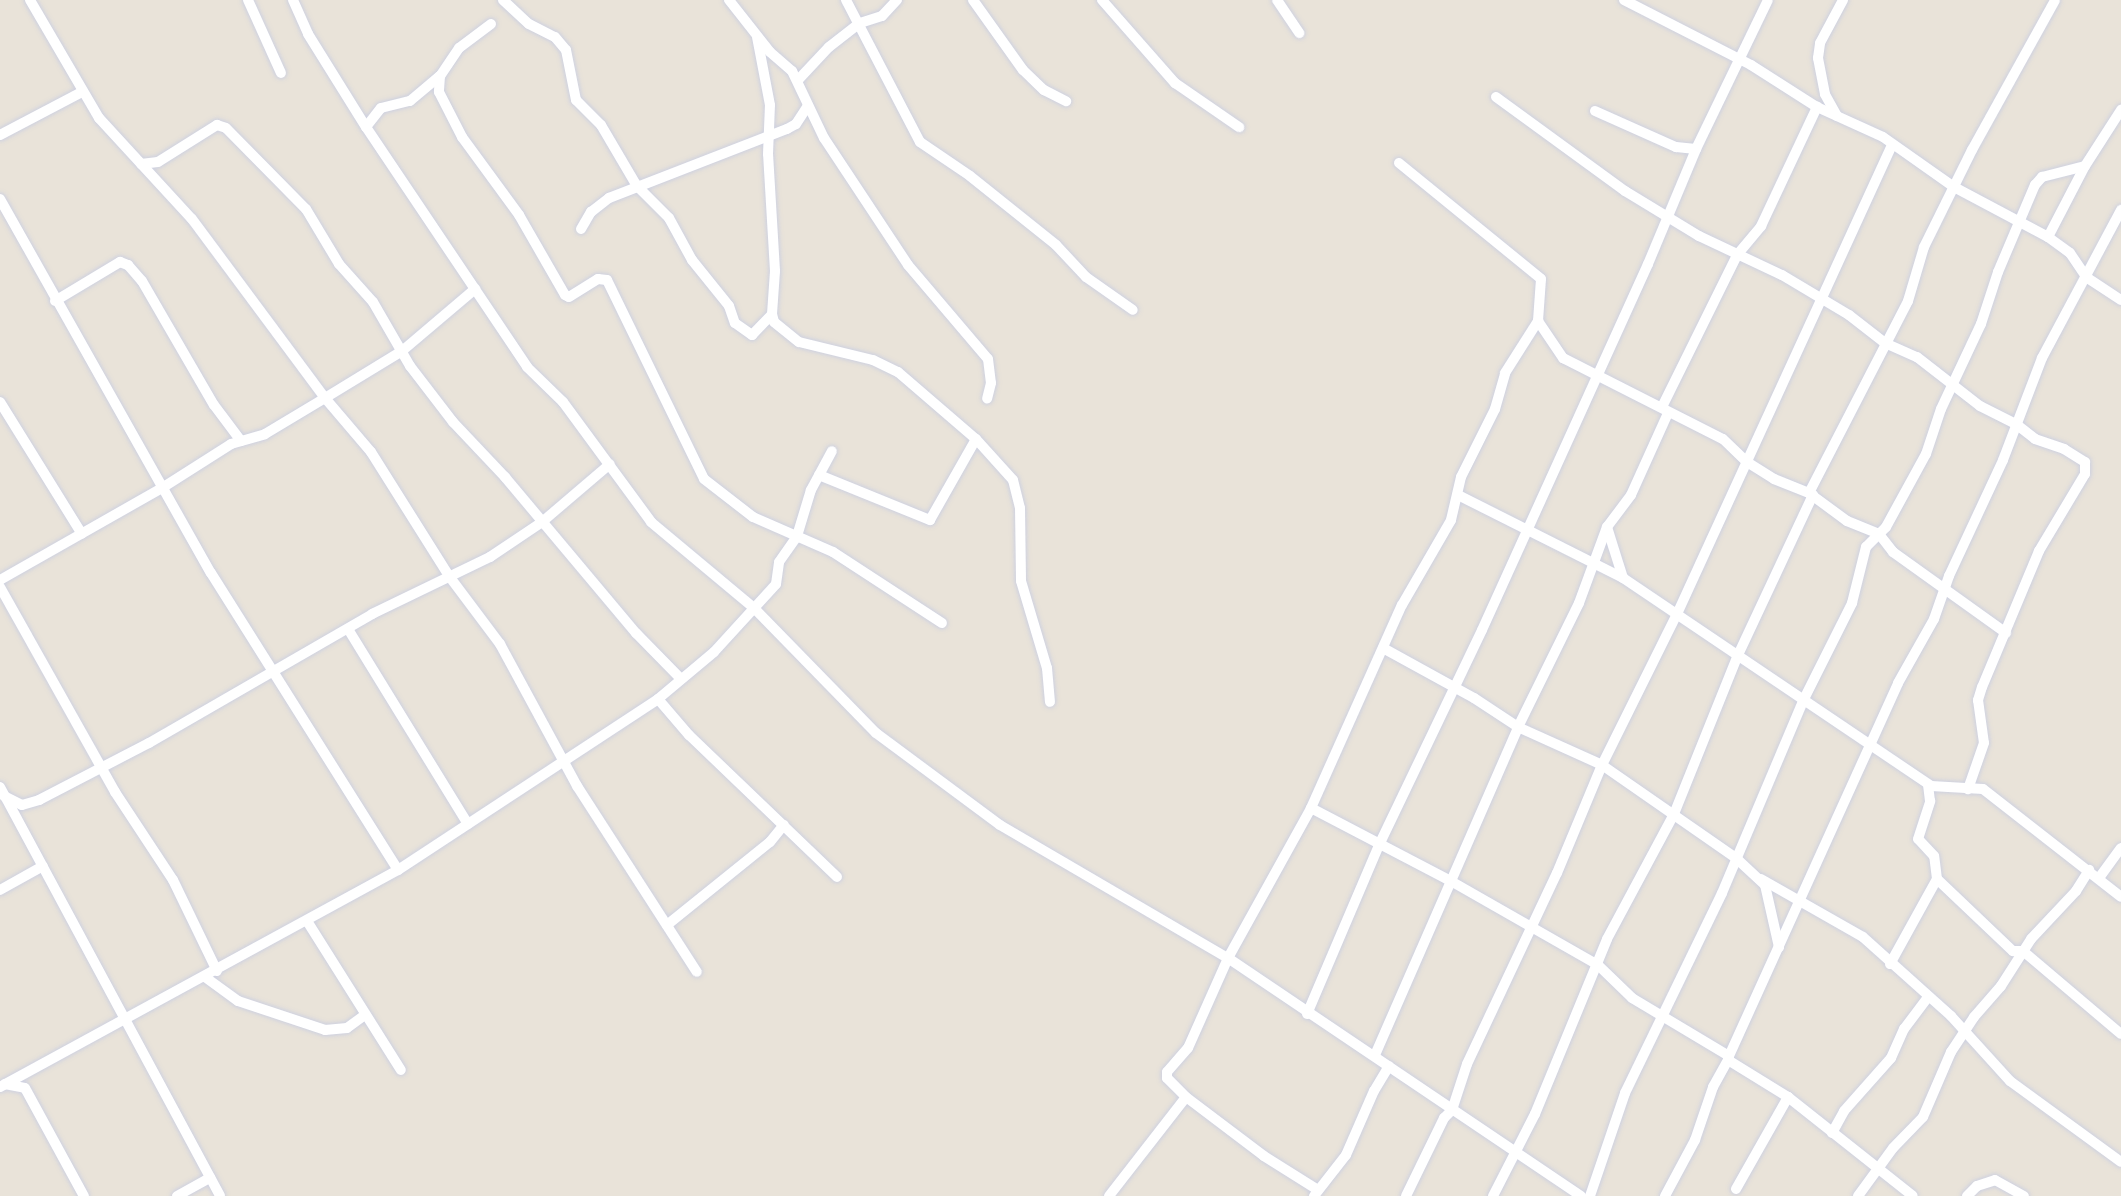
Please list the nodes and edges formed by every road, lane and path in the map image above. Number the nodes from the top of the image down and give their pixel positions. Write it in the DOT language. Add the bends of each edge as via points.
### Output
graph roads {
  1 [pos="30,0"];
  2 [pos="248,0"];
  3 [pos="293,0"];
  4 [pos="503,0"];
  5 [pos="729,0"];
  6 [pos="846,0"];
  7 [pos="897,0"];
  8 [pos="973,0"];
  9 [pos="1102,0"];
  10 [pos="1277,0"];
  11 [pos="1624,0"];
  12 [pos="1768,0"];
  13 [pos="1843,0"];
  14 [pos="2055,0"];
  15 [pos="860,23"];
  16 [pos="491,24"];
  17 [pos="1299,33"];
  18 [pos="757,37"];
  19 [pos="1740,59"];
  20 [pos="281,73"];
  21 [pos="440,76"];
  22 [pos="798,80"];
  23 [pos="82,92"];
  24 [pos="1496,97"];
  25 [pos="1066,101"];
  26 [pos="1817,106"];
  27 [pos="807,107"];
  28 [pos="2121,110"];
  29 [pos="1595,111"];
  30 [pos="1837,116"];
  31 [pos="366,127"];
  32 [pos="1239,127"];
  33 [pos="0,135"];
  34 [pos="769,135"];
  35 [pos="1892,145"];
  36 [pos="1696,149"];
  37 [pos="1399,163"];
  38 [pos="141,164"];
  39 [pos="2085,166"];
  40 [pos="637,186"];
  41 [pos="1954,187"];
  42 [pos="0,199"];
  43 [pos="2121,210"];
  44 [pos="1668,215"];
  45 [pos="2019,222"];
  46 [pos="581,229"];
  47 [pos="2048,237"];
  48 [pos="1737,255"];
  49 [pos="2086,277"];
  50 [pos="475,289"];
  51 [pos="1821,300"];
  52 [pos="2121,300"];
  53 [pos="55,301"];
  54 [pos="1133,310"];
  55 [pos="772,314"];
  56 [pos="1538,321"];
  57 [pos="1885,343"];
  58 [pos="402,351"];
  59 [pos="1598,372"];
  60 [pos="1953,387"];
  61 [pos="325,398"];
  62 [pos="987,399"];
  63 [pos="0,402"];
  64 [pos="1665,410"];
  65 [pos="2016,424"];
  66 [pos="976,439"];
  67 [pos="241,441"];
  68 [pos="832,451"];
  69 [pos="1747,462"];
  70 [pos="610,464"];
  71 [pos="819,475"];
  72 [pos="162,488"];
  73 [pos="1811,494"];
  74 [pos="1458,495"];
  75 [pos="542,522"];
  76 [pos="1607,527"];
  77 [pos="1527,529"];
  78 [pos="82,534"];
  79 [pos="1879,534"];
  80 [pos="797,536"];
  81 [pos="1594,561"];
  82 [pos="449,576"];
  83 [pos="1623,578"];
  84 [pos="0,580"];
  85 [pos="0,587"];
  86 [pos="1945,587"];
  87 [pos="755,609"];
  88 [pos="1677,614"];
  89 [pos="942,623"];
  90 [pos="348,629"];
  91 [pos="2006,633"];
  92 [pos="1383,648"];
  93 [pos="1737,655"];
  94 [pos="272,672"];
  95 [pos="681,679"];
  96 [pos="1455,688"];
  97 [pos="658,699"];
  98 [pos="1803,701"];
  99 [pos="1050,702"];
  100 [pos="1518,727"];
  101 [pos="1870,745"];
  102 [pos="566,759"];
  103 [pos="1602,765"];
  104 [pos="103,768"];
  105 [pos="1928,784"];
  106 [pos="1968,789"];
  107 [pos="2,792"];
  108 [pos="1311,808"];
  109 [pos="1674,814"];
  110 [pos="468,824"];
  111 [pos="784,825"];
  112 [pos="1380,843"];
  113 [pos="2121,848"];
  114 [pos="1737,859"];
  115 [pos="43,866"];
  116 [pos="398,870"];
  117 [pos="2089,870"];
  118 [pos="837,877"];
  119 [pos="2099,878"];
  120 [pos="1761,879"];
  121 [pos="1937,879"];
  122 [pos="1449,880"];
  123 [pos="0,890"];
  124 [pos="2121,897"];
  125 [pos="1802,899"];
  126 [pos="307,921"];
  127 [pos="667,925"];
  128 [pos="1530,925"];
  129 [pos="1779,949"];
  130 [pos="2023,951"];
  131 [pos="1228,958"];
  132 [pos="1890,964"];
  133 [pos="1598,965"];
  134 [pos="217,971"];
  135 [pos="697,972"];
  136 [pos="205,977"];
  137 [pos="1928,997"];
  138 [pos="1307,1014"];
  139 [pos="365,1015"];
  140 [pos="125,1019"];
  141 [pos="1662,1019"];
  142 [pos="1964,1032"];
  143 [pos="2121,1034"];
  144 [pos="1375,1055"];
  145 [pos="1729,1058"];
  146 [pos="1389,1066"];
  147 [pos="401,1070"];
  148 [pos="3,1085"];
  149 [pos="1186,1097"];
  150 [pos="1788,1097"];
  151 [pos="1452,1110"];
  152 [pos="1832,1133"];
  153 [pos="1516,1152"];
  154 [pos="2121,1162"];
  155 [pos="1878,1169"];
  156 [pos="210,1178"];
  157 [pos="1736,1189"];
  158 [pos="1316,1193"];
  159 [pos="84,1196"];
  160 [pos="177,1196"];
  161 [pos="220,1196"];
  162 [pos="1109,1196"];
  163 [pos="1406,1196"];
  164 [pos="1493,1196"];
  165 [pos="1581,1196"];
  166 [pos="1590,1196"];
  167 [pos="1665,1196"];
  168 [pos="1858,1196"];
  169 [pos="1913,1196"];
  170 [pos="1967,1196"];
  171 [pos="2024,1196"];
  1 -- 23 [label="street"];
  2 -- 20 [label="street"];
  3 -- 31 [label="street" via="308,34"];
  4 -- 40 [label="street" via="529,24 555,37 566,50 576,100 602,125"];
  5 -- 18 [label="street"];
  6 -- 15 [label="street"];
  7 -- 15 [label="street" via="882,16"];
  8 -- 25 [label="street" via="1023,70 1044,90"];
  9 -- 32 [label="street" via="1175,83"];
  10 -- 17 [label="street"];
  11 -- 19 [label="street"];
  12 -- 19 [label="street"];
  13 -- 30 [label="street" via="1820,43 1818,58 1825,94"];
  14 -- 41 [label="street"];
  15 -- 22 [label="street" via="829,46"];
  15 -- 54 [label="street" via="920,142 962,169 1056,245 1086,277"];
  16 -- 21 [label="street" via="459,48"];
  18 -- 22 [label="street"];
  18 -- 34 [label="street" via="770,105"];
  19 -- 26 [label="street"];
  19 -- 36 [label="street"];
  21 -- 31 [label="street" via="410,101 381,108"];
  21 -- 80 [label="street" via="439,92 445,109 538,245 567,297 598,279 607,280 704,478 753,517"];
  22 -- 27 [label="street"];
  23 -- 33 [label="street"];
  23 -- 38 [label="street" via="99,118"];
  24 -- 44 [label="street" via="1625,191"];
  26 -- 30 [label="street"];
  26 -- 48 [label="street" via="1761,226"];
  27 -- 34 [label="street" via="796,124"];
  27 -- 62 [label="street" via="908,265 988,359 991,383"];
  28 -- 39 [label="street"];
  29 -- 36 [label="street" via="1676,147"];
  30 -- 35 [label="street"];
  31 -- 50 [label="street"];
  34 -- 40 [label="street"];
  34 -- 55 [label="street" via="776,271"];
  35 -- 41 [label="street"];
  35 -- 51 [label="street"];
  36 -- 44 [label="street"];
  37 -- 56 [label="street" via="1541,279"];
  38 -- 58 [label="street" via="158,162 217,125 226,129 306,209 339,264 373,302"];
  38 -- 61 [label="street" via="192,219"];
  39 -- 45 [label="street" via="2042,177"];
  39 -- 47 [label="street"];
  40 -- 46 [label="street" via="609,198 591,212"];
  40 -- 55 [label="street" via="669,219 692,260 729,306 735,323 752,335"];
  41 -- 45 [label="street"];
  41 -- 57 [label="street" via="1924,246 1908,301"];
  42 -- 53 [label="street"];
  43 -- 49 [label="street"];
  44 -- 48 [label="street"];
  44 -- 59 [label="street"];
  45 -- 47 [label="street"];
  45 -- 60 [label="street"];
  47 -- 49 [label="street" via="2070,252"];
  48 -- 51 [label="street" via="1764,265"];
  48 -- 64 [label="street"];
  49 -- 52 [label="street"];
  49 -- 65 [label="street" via="2042,358"];
  50 -- 58 [label="street"];
  50 -- 70 [label="street" via="527,367 563,402"];
  51 -- 57 [label="street"];
  51 -- 69 [label="street"];
  53 -- 67 [label="street" via="120,262 128,265 142,281 214,405"];
  53 -- 72 [label="street"];
  55 -- 66 [label="street" via="774,322 799,342 873,360 898,372"];
  56 -- 59 [label="street" via="1563,358"];
  56 -- 74 [label="street" via="1505,373 1495,408 1461,477"];
  57 -- 60 [label="street" via="1917,357"];
  57 -- 73 [label="street"];
  58 -- 61 [label="street"];
  58 -- 75 [label="street" via="426,389"];
  59 -- 64 [label="street"];
  59 -- 77 [label="street"];
  60 -- 65 [label="street"];
  60 -- 79 [label="street" via="1926,454"];
  61 -- 67 [label="street" via="265,434"];
  61 -- 82 [label="street" via="371,452"];
  63 -- 78 [label="street"];
  64 -- 69 [label="street" via="1722,439"];
  64 -- 76 [label="street" via="1631,495"];
  65 -- 86 [label="street"];
  65 -- 91 [label="street" via="2035,439 2064,449 2087,467 2039,551"];
  66 -- 71 [label="street" via="930,520"];
  66 -- 99 [label="street" via="1013,480 1020,508 1020,581 1047,668"];
  67 -- 72 [label="street"];
  68 -- 71 [label="street"];
  69 -- 73 [label="street" via="1773,479"];
  69 -- 88 [label="street"];
  70 -- 75 [label="street"];
  70 -- 87 [label="street" via="651,522"];
  71 -- 80 [label="street"];
  72 -- 78 [label="street"];
  72 -- 94 [label="street"];
  73 -- 79 [label="street" via="1847,521"];
  73 -- 93 [label="street"];
  74 -- 77 [label="street"];
  74 -- 92 [label="street" via="1451,520 1402,605"];
  75 -- 82 [label="street" via="490,557"];
  75 -- 95 [label="street" via="636,633"];
  76 -- 81 [label="street"];
  76 -- 83 [label="street"];
  77 -- 81 [label="street"];
  77 -- 96 [label="street"];
  78 -- 84 [label="street"];
  79 -- 86 [label="street" via="1893,552"];
  79 -- 98 [label="street" via="1866,547 1852,603"];
  80 -- 87 [label="street" via="779,562 776,584"];
  80 -- 89 [label="street" via="833,552"];
  81 -- 83 [label="street"];
  81 -- 100 [label="street" via="1579,603"];
  82 -- 90 [label="street"];
  82 -- 102 [label="street" via="500,644"];
  83 -- 88 [label="street"];
  85 -- 104 [label="street"];
  86 -- 91 [label="street"];
  86 -- 101 [label="street" via="1934,619"];
  87 -- 95 [label="street" via="697,668"];
  87 -- 131 [label="street" via="876,733 933,776 1000,825"];
  88 -- 93 [label="street"];
  88 -- 103 [label="street"];
  90 -- 94 [label="street"];
  90 -- 110 [label="street"];
  91 -- 106 [label="street" via="1978,700 1984,743"];
  92 -- 96 [label="street"];
  92 -- 108 [label="street"];
  93 -- 98 [label="street"];
  93 -- 109 [label="street"];
  94 -- 104 [label="street"];
  94 -- 116 [label="street"];
  95 -- 97 [label="street"];
  96 -- 100 [label="street"];
  96 -- 112 [label="street"];
  97 -- 102 [label="street"];
  97 -- 111 [label="street" via="689,735"];
  98 -- 101 [label="street"];
  98 -- 114 [label="street"];
  100 -- 103 [label="street"];
  100 -- 122 [label="street"];
  101 -- 105 [label="street"];
  101 -- 125 [label="street"];
  102 -- 110 [label="street"];
  102 -- 127 [label="street" via="577,786"];
  103 -- 109 [label="street"];
  103 -- 128 [label="street" via="1557,873"];
  104 -- 107 [label="street" via="26,806"];
  104 -- 134 [label="street" via="144,841 173,880"];
  105 -- 106 [label="street"];
  105 -- 121 [label="street" via="1930,801 1918,839 1934,856"];
  106 -- 117 [label="street" via="1983,789"];
  107 -- 115 [label="street"];
  108 -- 112 [label="street"];
  108 -- 131 [label="street"];
  109 -- 114 [label="street"];
  109 -- 133 [label="street" via="1607,939"];
  110 -- 116 [label="street"];
  111 -- 118 [label="street"];
  111 -- 127 [label="street" via="770,842"];
  112 -- 122 [label="street"];
  112 -- 138 [label="street"];
  113 -- 119 [label="street"];
  114 -- 120 [label="street"];
  114 -- 141 [label="street"];
  115 -- 123 [label="street"];
  115 -- 140 [label="street"];
  116 -- 126 [label="street"];
  117 -- 119 [label="street"];
  117 -- 130 [label="street"];
  119 -- 124 [label="street"];
  120 -- 125 [label="street"];
  120 -- 129 [label="street"];
  121 -- 130 [label="street" via="2013,951"];
  121 -- 132 [label="street"];
  122 -- 128 [label="street"];
  122 -- 144 [label="street"];
  125 -- 129 [label="street"];
  125 -- 132 [label="street" via="1863,937"];
  126 -- 134 [label="street"];
  126 -- 139 [label="street"];
  127 -- 135 [label="street"];
  128 -- 133 [label="street"];
  128 -- 151 [label="street" via="1467,1064"];
  129 -- 145 [label="street"];
  130 -- 142 [label="street"];
  130 -- 143 [label="street"];
  131 -- 138 [label="street"];
  131 -- 149 [label="street" via="1188,1048 1167,1072 1167,1078"];
  132 -- 137 [label="street"];
  133 -- 141 [label="street" via="1632,998"];
  133 -- 153 [label="street"];
  134 -- 136 [label="street"];
  136 -- 139 [label="street" via="238,1001 325,1030 347,1028"];
  136 -- 140 [label="street"];
  137 -- 142 [label="street"];
  137 -- 152 [label="street" via="1904,1029 1891,1058 1844,1111"];
  138 -- 144 [label="street"];
  139 -- 147 [label="street"];
  140 -- 148 [label="street"];
  140 -- 156 [label="street"];
  141 -- 145 [label="street"];
  141 -- 166 [label="street" via="1625,1093"];
  142 -- 154 [label="street" via="2010,1081"];
  142 -- 155 [label="street" via="1934,1085 1923,1117"];
  144 -- 146 [label="street"];
  145 -- 150 [label="street"];
  145 -- 167 [label="street" via="1713,1087 1695,1140"];
  146 -- 151 [label="street"];
  146 -- 158 [label="street" via="1346,1155"];
  148 -- 159 [label="street" via="25,1088"];
  149 -- 158 [label="street"];
  149 -- 162 [label="street"];
  150 -- 152 [label="street"];
  150 -- 157 [label="street"];
  151 -- 153 [label="street"];
  151 -- 163 [label="street" via="1444,1118"];
  152 -- 155 [label="street"];
  153 -- 164 [label="street"];
  153 -- 165 [label="street"];
  155 -- 168 [label="street"];
  155 -- 169 [label="street"];
  156 -- 160 [label="street"];
  156 -- 161 [label="street"];
  170 -- 171 [label="street" via="1977,1186 1995,1180"];
}
